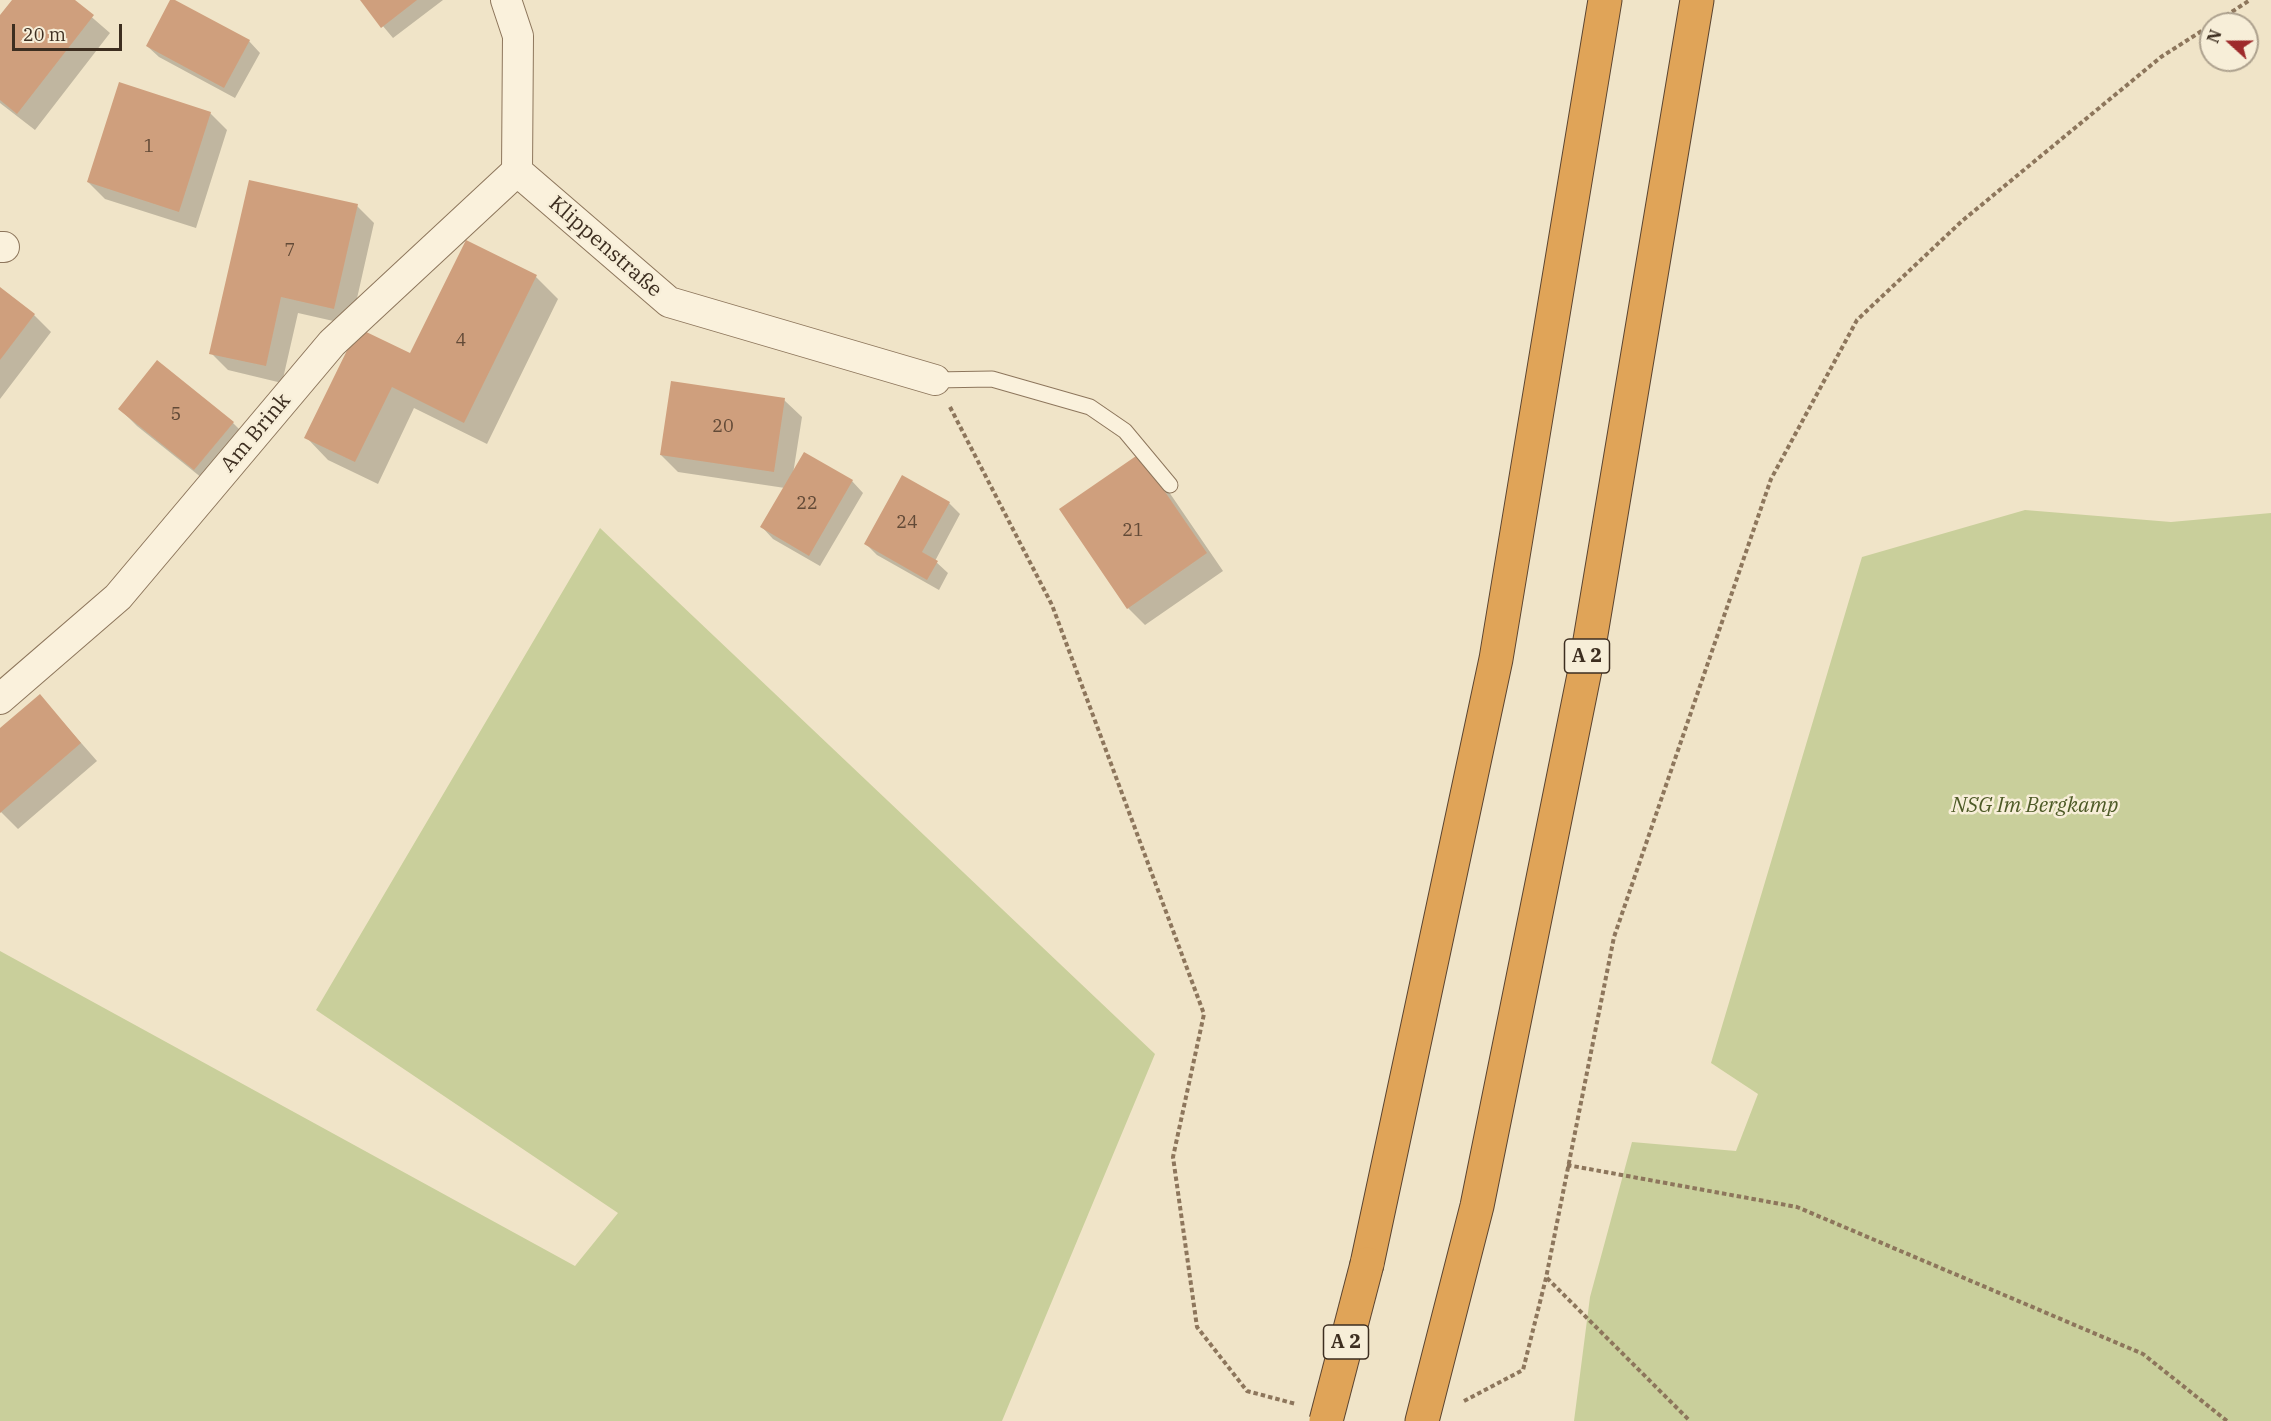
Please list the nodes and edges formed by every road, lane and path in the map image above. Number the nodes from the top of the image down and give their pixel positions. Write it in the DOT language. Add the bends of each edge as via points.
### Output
graph roads {
  1 [pos="506,0"];
  2 [pos="1605,0"];
  3 [pos="1697,0"];
  4 [pos="2250,0"];
  5 [pos="2232,12"];
  6 [pos="2199,33"];
  7 [pos="517,171"];
  8 [pos="935,380"];
  9 [pos="1170,485"];
  10 [pos="0,699"];
  11 [pos="1567,1165"];
  12 [pos="1546,1278"];
  13 [pos="1455,1406"];
  14 [pos="1314,1414"];
  15 [pos="1422,1421"];
  16 [pos="1690,1421"];
  17 [pos="2227,1421"];
  1 -- 7 [label="street" via="518,36"];
  2 -- 14 [label="highway, A 2, bridge" via="1496,658 1366,1264"];
  3 -- 15 [label="highway, A 2" via="1585,670 1477,1206"];
  4 -- 5 [label="path"];
  6 -- 11 [label="path" via="2161,57 1962,221 1857,320 1771,479 1614,937"];
  7 -- 8 [label="street, Klippenstraße" via="669,302"];
  7 -- 10 [label="street, Am Brink" via="332,343 118,597"];
  8 -- 9 [label="lane" via="992,379 1089,406 1125,431"];
  8 -- 14 [label="path" via="1052,605 1204,1014 1173,1156 1197,1327 1247,1391"];
  11 -- 12 [label="path"];
  11 -- 17 [label="path" via="1797,1207 2143,1354"];
  12 -- 13 [label="path" via="1523,1370"];
  12 -- 16 [label="path"];
}
